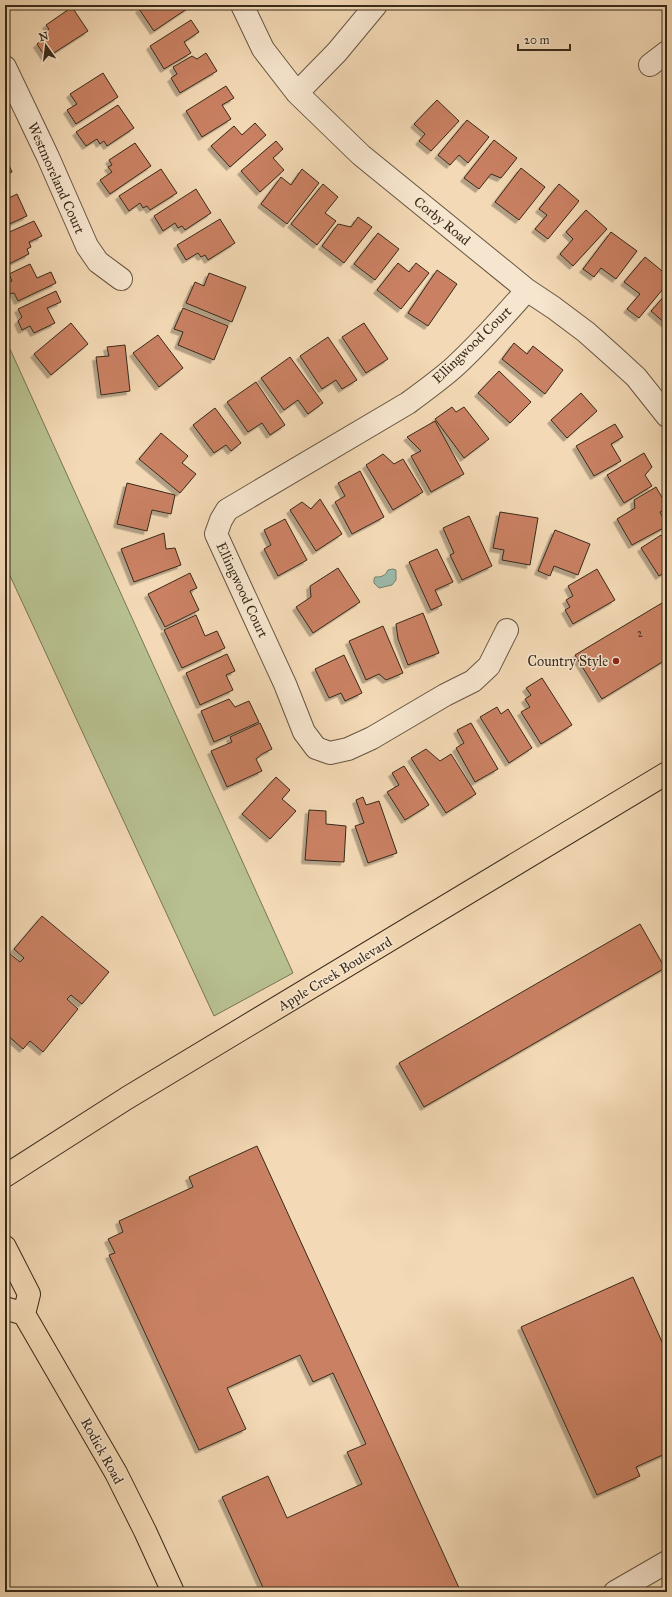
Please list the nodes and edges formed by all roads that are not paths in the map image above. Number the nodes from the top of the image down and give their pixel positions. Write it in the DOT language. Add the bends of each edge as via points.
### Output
graph roads {
  1 [pos="242,5"];
  2 [pos="376,5"];
  3 [pos="5,67"];
  4 [pos="297,93"];
  5 [pos="121,279"];
  6 [pos="526,290"];
  7 [pos="667,416"];
  8 [pos="507,630"];
  9 [pos="667,773"];
  10 [pos="5,1176"];
  11 [pos="5,1246"];
  12 [pos="14,1311"];
  13 [pos="667,1562"];
  14 [pos="173,1592"];
  15 [pos="615,1592"];
  1 -- 4 [label="street, Corby Road" via="263,49"];
  2 -- 4 [label="street" via="337,52"];
  3 -- 5 [label="street, Westmoreland Court" via="87,246 98,262"];
  4 -- 6 [label="street, Corby Road" via="361,155"];
  6 -- 7 [label="street, Corby Road" via="586,332 613,356 636,377"];
  6 -- 8 [label="street, Ellingwood Court" via="453,368 426,390 227,510 216,534 285,684 304,732 316,748 330,753 348,749 372,738 473,681 489,666"];
  9 -- 10 [label="main road, Apple Creek Boulevard" via="127,1098"];
  11 -- 12 [label="main road, Rodick Road" via="29,1294"];
  12 -- 14 [label="main road, Rodick Road" via="116,1473"];
  13 -- 15 [label="street"];
}
